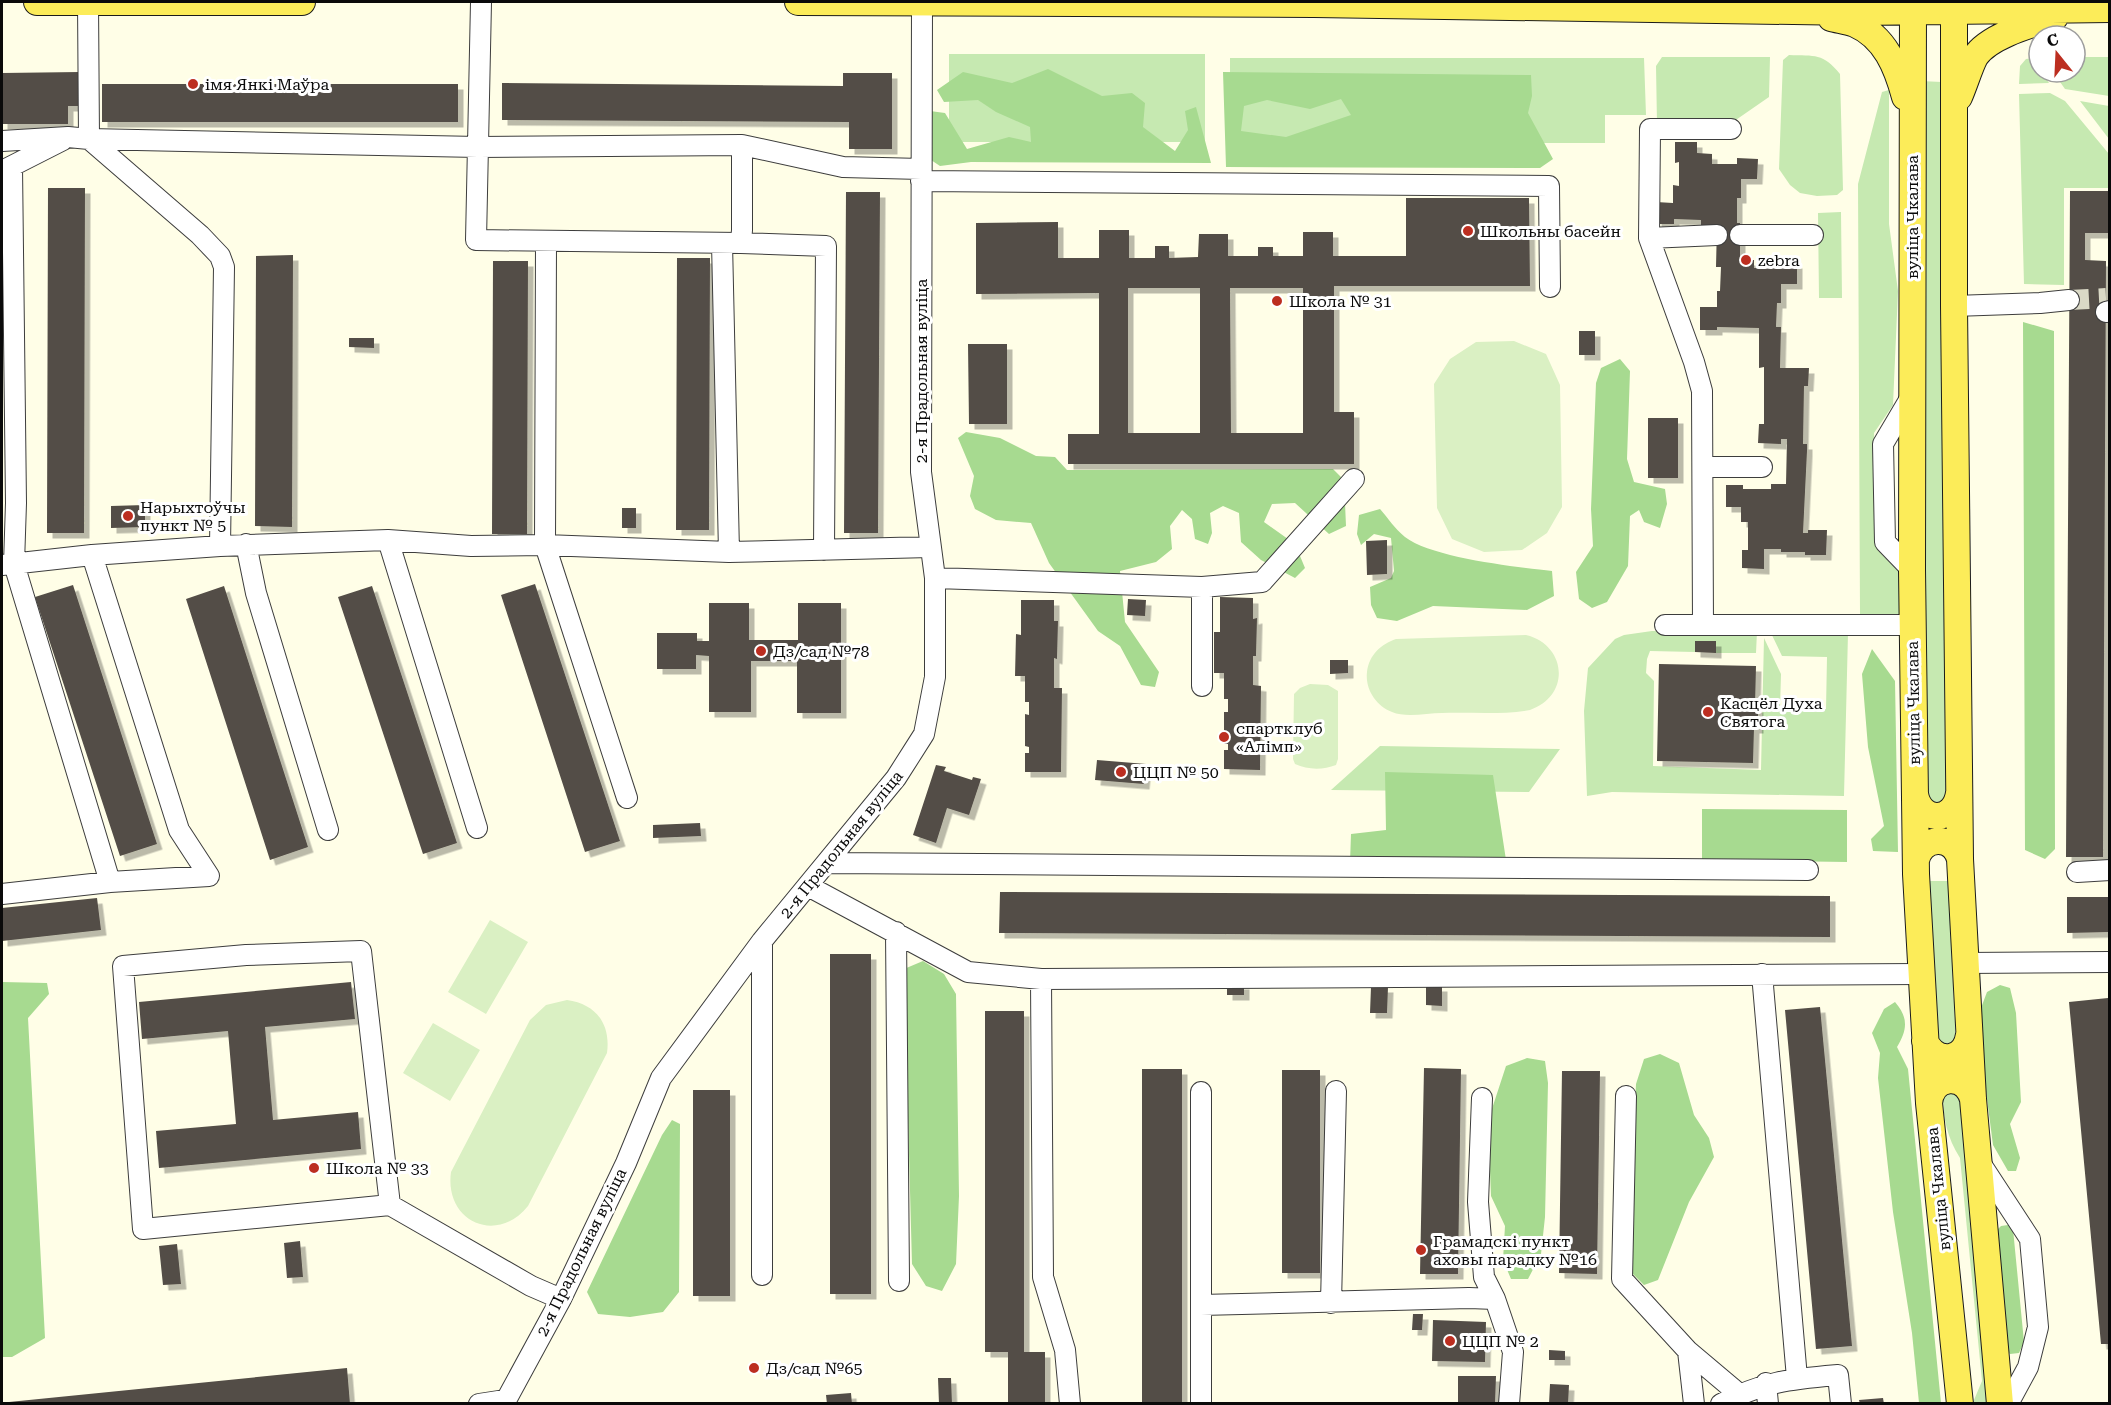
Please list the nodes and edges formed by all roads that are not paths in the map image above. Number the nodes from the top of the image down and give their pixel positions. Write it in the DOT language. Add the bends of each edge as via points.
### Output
graph roads {
  1 [pos="37,2"];
  2 [pos="88,2"];
  3 [pos="152,2"];
  4 [pos="245,2"];
  5 [pos="302,2"];
  6 [pos="481,2"];
  7 [pos="798,2"];
  8 [pos="922,2"];
  9 [pos="1316,3"];
  10 [pos="1374,4"];
  11 [pos="1913,6"];
  12 [pos="1954,6"];
  13 [pos="2109,9"];
  14 [pos="2079,10"];
  15 [pos="1800,12"];
  16 [pos="1954,108"];
  17 [pos="1912,123"];
  18 [pos="1731,129"];
  19 [pos="68,137"];
  20 [pos="89,139"];
  21 [pos="2,141"];
  22 [pos="742,145"];
  23 [pos="478,147"];
  24 [pos="7,169"];
  25 [pos="921,175"];
  26 [pos="1717,235"];
  27 [pos="1740,235"];
  28 [pos="1813,236"];
  29 [pos="1649,238"];
  30 [pos="546,242"];
  31 [pos="731,243"];
  32 [pos="1550,287"];
  33 [pos="1954,306"];
  34 [pos="2069,306"];
  35 [pos="1703,467"];
  36 [pos="1762,467"];
  37 [pos="1354,478"];
  38 [pos="388,540"];
  39 [pos="246,544"];
  40 [pos="545,545"];
  41 [pos="220,546"];
  42 [pos="930,547"];
  43 [pos="824,550"];
  44 [pos="729,552"];
  45 [pos="92,555"];
  46 [pos="8,565"];
  47 [pos="935,578"];
  48 [pos="1202,587"];
  49 [pos="1665,625"];
  50 [pos="1703,625"];
  51 [pos="1912,625"];
  52 [pos="1202,686"];
  53 [pos="1959,793"];
  54 [pos="1915,794"];
  55 [pos="627,798"];
  56 [pos="477,828"];
  57 [pos="328,830"];
  58 [pos="1960,859"];
  59 [pos="1916,860"];
  60 [pos="828,863"];
  61 [pos="1808,870"];
  62 [pos="2109,870"];
  63 [pos="2077,872"];
  64 [pos="110,882"];
  65 [pos="808,886"];
  66 [pos="2,894"];
  67 [pos="896,932"];
  68 [pos="762,941"];
  69 [pos="2109,962"];
  70 [pos="1965,963"];
  71 [pos="1762,974"];
  72 [pos="1921,974"];
  73 [pos="1041,979"];
  74 [pos="1969,1035"];
  75 [pos="1925,1041"];
  76 [pos="1336,1091"];
  77 [pos="1201,1092"];
  78 [pos="1626,1096"];
  79 [pos="1482,1098"];
  80 [pos="1973,1099"];
  81 [pos="1929,1103"];
  82 [pos="1977,1158"];
  83 [pos="390,1205"];
  84 [pos="762,1275"];
  85 [pos="898,1281"];
  86 [pos="561,1299"];
  87 [pos="1495,1299"];
  88 [pos="1331,1303"];
  89 [pos="1201,1305"];
  90 [pos="1688,1351"];
  91 [pos="1797,1378"];
  92 [pos="1766,1383"];
  93 [pos="1739,1394"];
  94 [pos="504,1402"];
  95 [pos="479,1404"];
  96 [pos="1070,1404"];
  97 [pos="1200,1404"];
  98 [pos="1509,1404"];
  99 [pos="1694,1404"];
  100 [pos="1721,1404"];
  101 [pos="1768,1404"];
  102 [pos="1841,1404"];
  103 [pos="1960,1404"];
  104 [pos="2000,1404"];
  105 [pos="2008,1404"];
  1 -- 2 [label="main road"];
  2 -- 3 [label="main road"];
  2 -- 20 [label="street"];
  3 -- 4 [label="main road"];
  4 -- 5 [label="main road"];
  6 -- 23 [label="street"];
  7 -- 8 [label="main road"];
  8 -- 9 [label="main road"];
  8 -- 25 [label="street, 2-я Прадольная вуліца"];
  9 -- 10 [label="main road"];
  10 -- 15 [label="main road"];
  11 -- 12 [label="main road"];
  11 -- 15 [label="main road"];
  11 -- 17 [label="main road, вуліца Чкалава"];
  12 -- 14 [label="main road"];
  12 -- 16 [label="main road"];
  13 -- 14 [label="main road"];
  14 -- 16 [label="main road" via="2037,22 1986,45 1975,58"];
  15 -- 17 [label="main road" via="1854,23 1879,41 1897,71"];
  16 -- 33 [label="main road"];
  17 -- 51 [label="main road, вуліца Чкалава"];
  18 -- 29 [label="street" via="1650,129"];
  19 -- 20 [label="street"];
  19 -- 21 [label="street"];
  19 -- 24 [label="street"];
  20 -- 23 [label="street"];
  20 -- 41 [label="street" via="200,235 220,256 224,267"];
  22 -- 23 [label="street"];
  22 -- 25 [label="street" via="843,167"];
  22 -- 31 [label="street" via="742,230"];
  23 -- 30 [label="street" via="476,240"];
  24 -- 46 [label="street" via="16,503"];
  25 -- 32 [label="street" via="1549,186"];
  25 -- 42 [label="street, 2-я Прадольная вуліца" via="921,472"];
  26 -- 29 [label="street"];
  27 -- 28 [label="street"];
  29 -- 35 [label="street" via="1702,391"];
  30 -- 31 [label="street"];
  30 -- 40 [label="street"];
  31 -- 43 [label="street" via="826,246"];
  31 -- 44 [label="street"];
  33 -- 34 [label="street"];
  33 -- 53 [label="main road"];
  35 -- 36 [label="street"];
  35 -- 50 [label="street"];
  37 -- 48 [label="street" via="1262,582"];
  38 -- 39 [label="street"];
  38 -- 40 [label="street" via="471,546"];
  38 -- 56 [label="street"];
  39 -- 41 [label="street"];
  39 -- 57 [label="street" via="256,593"];
  40 -- 44 [label="street"];
  40 -- 55 [label="street"];
  41 -- 45 [label="street"];
  42 -- 43 [label="street"];
  42 -- 47 [label="street, 2-я Прадольная вуліца"];
  43 -- 44 [label="street"];
  45 -- 46 [label="street"];
  45 -- 64 [label="street" via="179,830 209,876"];
  46 -- 64 [label="street"];
  47 -- 48 [label="street"];
  47 -- 60 [label="street, 2-я Прадольная вуліца" via="935,676 924,734 896,778"];
  48 -- 52 [label="street"];
  49 -- 50 [label="street"];
  50 -- 51 [label="street"];
  51 -- 54 [label="main road, вуліца Чкалава"];
  53 -- 54 [label="main road" via="1949,813 1934,816 1918,806"];
  53 -- 58 [label="main road"];
  54 -- 59 [label="main road, вуліца Чкалава"];
  58 -- 59 [label="main road" via="1949,843 1937,840 1920,848"];
  58 -- 70 [label="main road"];
  59 -- 72 [label="main road, вуліца Чкалава"];
  60 -- 61 [label="street"];
  60 -- 65 [label="street, 2-я Прадольная вуліца"];
  62 -- 63 [label="street"];
  64 -- 66 [label="street"];
  65 -- 67 [label="street"];
  65 -- 68 [label="street, 2-я Прадольная вуліца"];
  67 -- 73 [label="street" via="968,972"];
  67 -- 85 [label="street"];
  68 -- 84 [label="street"];
  68 -- 86 [label="street, 2-я Прадольная вуліца" via="661,1078 626,1163"];
  69 -- 70 [label="street"];
  70 -- 74 [label="main road"];
  71 -- 72 [label="street"];
  71 -- 73 [label="street"];
  71 -- 91 [label="street"];
  72 -- 75 [label="main road, вуліца Чкалава"];
  73 -- 96 [label="street" via="1043,1277 1065,1350"];
  74 -- 75 [label="main road" via="1965,1048 1946,1057 1933,1053"];
  74 -- 80 [label="main road"];
  75 -- 81 [label="main road, вуліца Чкалава"];
  76 -- 88 [label="street"];
  77 -- 89 [label="street"];
  78 -- 90 [label="street" via="1622,1279"];
  79 -- 87 [label="street" via="1478,1202 1484,1277"];
  80 -- 81 [label="main road" via="1967,1087 1950,1080 1937,1085"];
  80 -- 82 [label="main road"];
  81 -- 103 [label="main road, вуліца Чкалава"];
  82 -- 104 [label="main road"];
  82 -- 105 [label="street" via="2030,1239 2038,1327 2028,1367"];
  83 -- 83 [label="street" via="143,1229 123,966 246,955 361,951"];
  83 -- 86 [label="street" via="531,1286"];
  86 -- 94 [label="street, 2-я Прадольная вуліца"];
  87 -- 88 [label="street"];
  87 -- 98 [label="street" via="1513,1352"];
  88 -- 89 [label="street"];
  89 -- 97 [label="street"];
  90 -- 93 [label="street"];
  90 -- 99 [label="street"];
  91 -- 92 [label="street"];
  91 -- 102 [label="street" via="1838,1375"];
  92 -- 93 [label="street"];
  92 -- 101 [label="street"];
  93 -- 100 [label="street"];
  94 -- 95 [label="street"];
}
